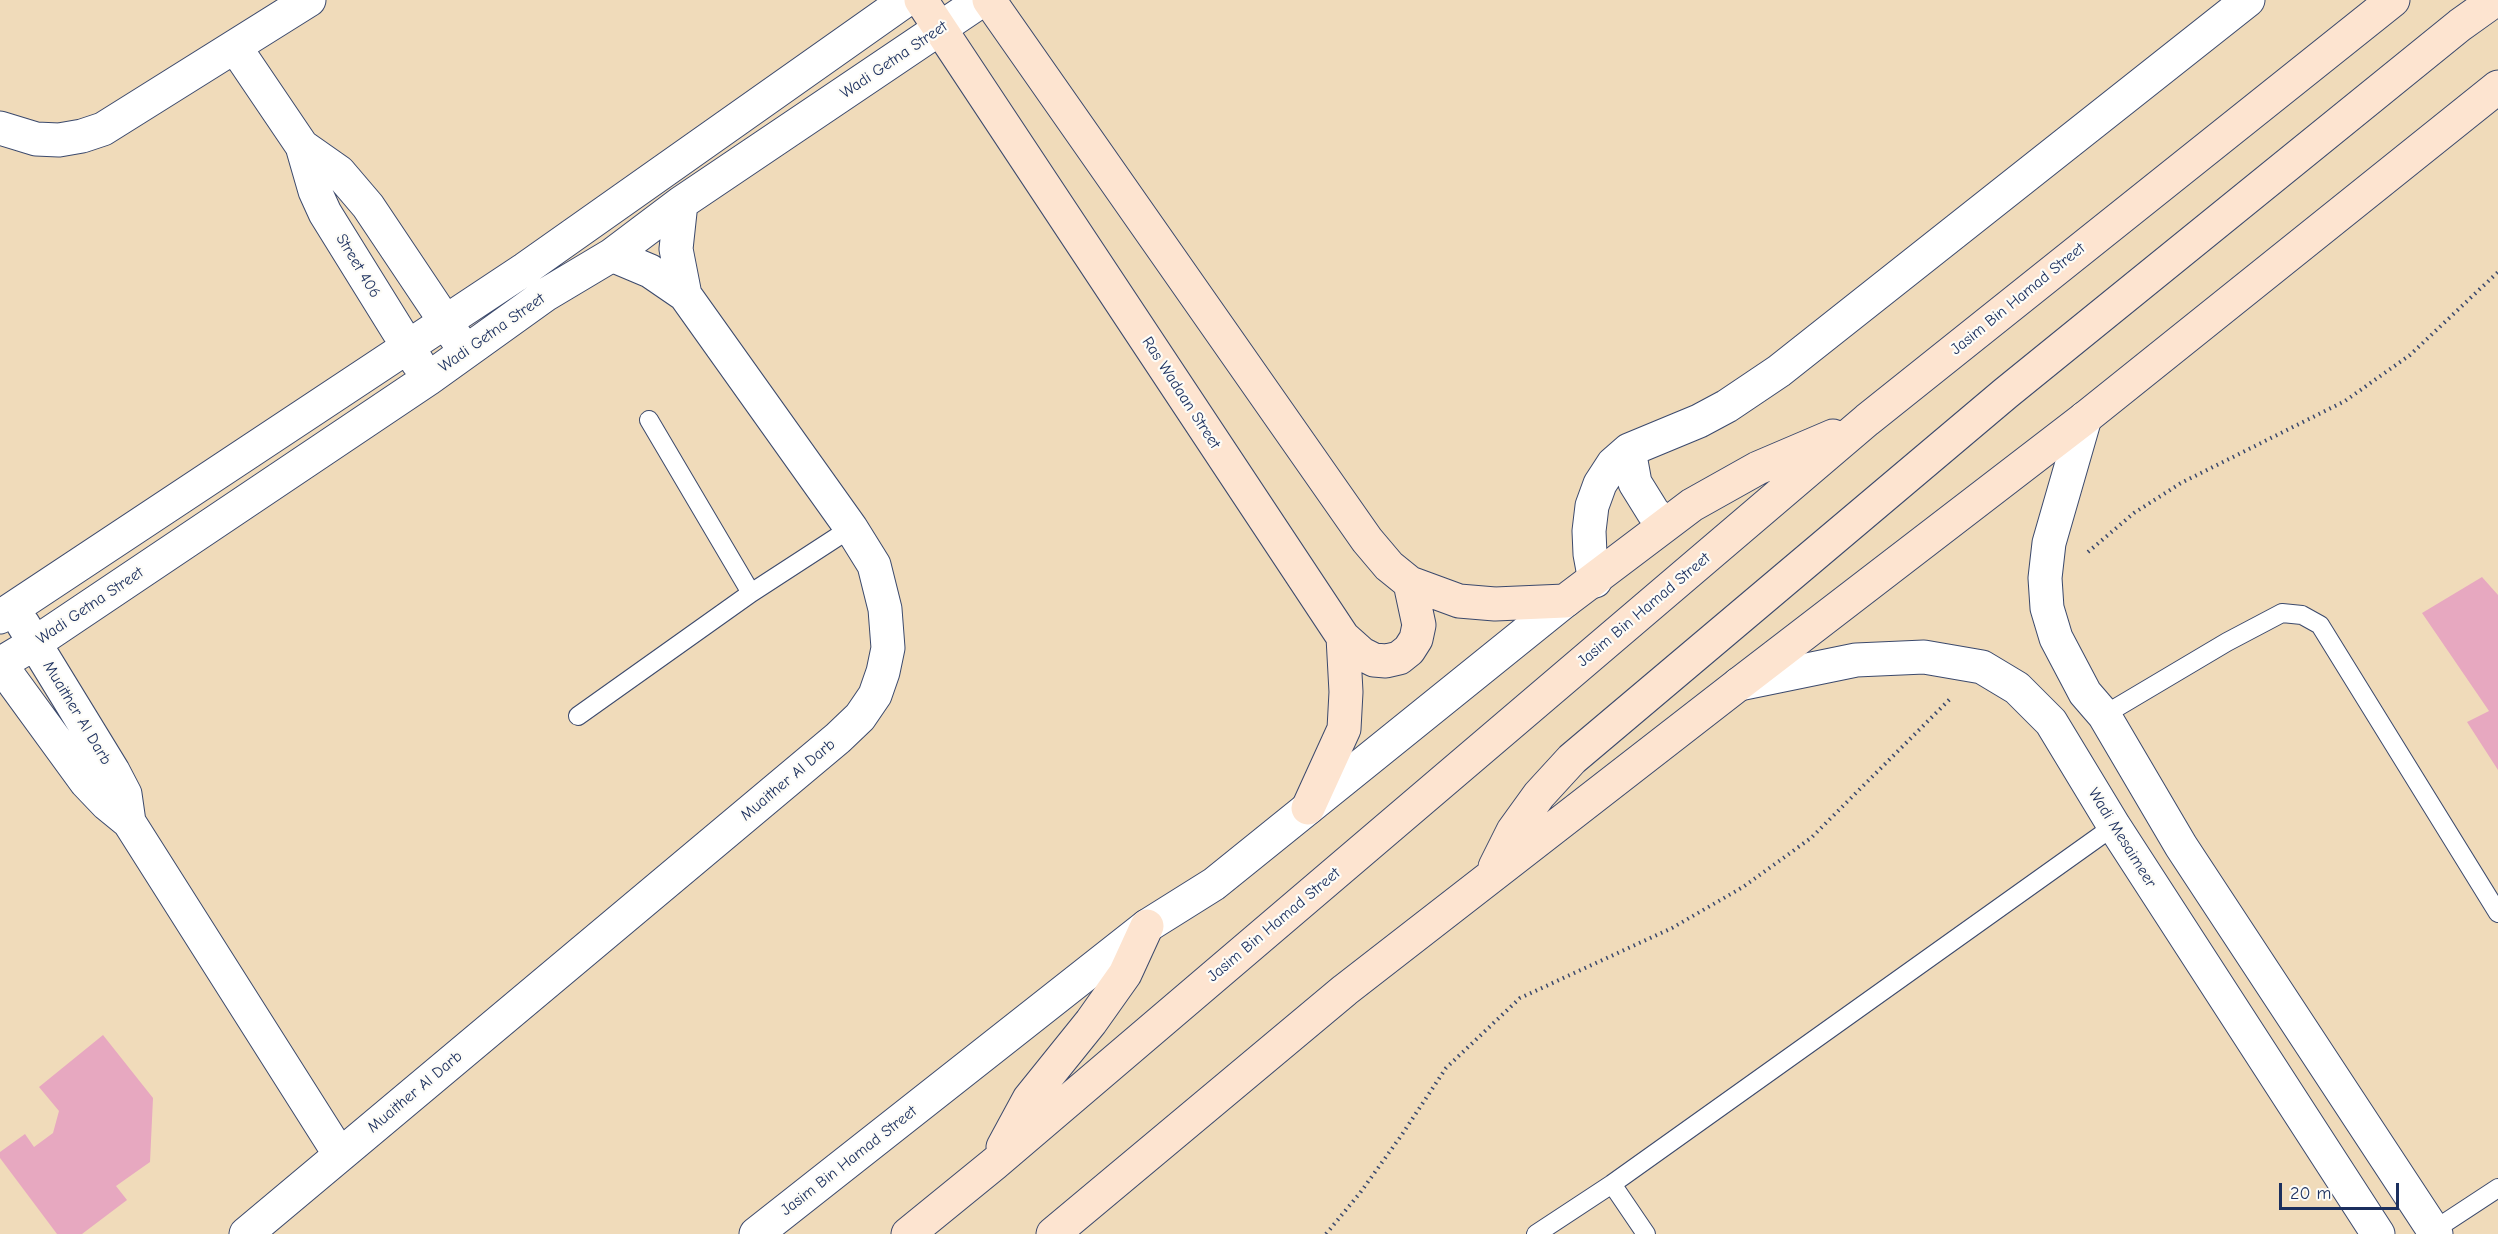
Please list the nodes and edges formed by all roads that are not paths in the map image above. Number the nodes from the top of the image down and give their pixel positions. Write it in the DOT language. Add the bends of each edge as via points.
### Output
graph roads {
  1 [pos="309,0"];
  2 [pos="906,0"];
  3 [pos="921,0"];
  4 [pos="982,0"];
  5 [pos="989,0"];
  6 [pos="2248,0"];
  7 [pos="2393,0"];
  8 [pos="2495,0"];
  9 [pos="941,29"];
  10 [pos="234,47"];
  11 [pos="2498,87"];
  12 [pos="0,128"];
  13 [pos="303,146"];
  14 [pos="681,203"];
  15 [pos="612,255"];
  16 [pos="685,295"];
  17 [pos="445,320"];
  18 [pos="407,345"];
  19 [pos="466,353"];
  20 [pos="428,379"];
  21 [pos="2085,418"];
  22 [pos="649,420"];
  23 [pos="1867,420"];
  24 [pos="1629,450"];
  25 [pos="1665,524"];
  26 [pos="851,528"];
  27 [pos="1595,580"];
  28 [pos="1410,582"];
  29 [pos="751,593"];
  30 [pos="1565,601"];
  31 [pos="6,613"];
  32 [pos="1343,637"];
  33 [pos="35,643"];
  34 [pos="0,664"];
  35 [pos="1738,684"];
  36 [pos="2104,715"];
  37 [pos="578,716"];
  38 [pos="1308,808"];
  39 [pos="129,822"];
  40 [pos="2114,826"];
  41 [pos="1488,879"];
  42 [pos="2498,913"];
  43 [pos="1147,926"];
  44 [pos="340,1155"];
  45 [pos="994,1164"];
  46 [pos="1612,1184"];
  47 [pos="2498,1188"];
  48 [pos="2435,1232"];
  49 [pos="246,1234"];
  50 [pos="756,1234"];
  51 [pos="908,1234"];
  52 [pos="1053,1234"];
  53 [pos="1536,1234"];
  54 [pos="1646,1234"];
  55 [pos="2378,1234"];
  1 -- 10 [label="street"];
  2 -- 17 [label="street, Wadi Getna Street" via="525,269"];
  3 -- 9 [label="main road, Ras Wadaan Street"];
  4 -- 9 [label="street, Wadi Getna Street"];
  5 -- 28 [label="main road" via="1367,540 1389,566"];
  6 -- 24 [label="street" via="1779,371 1699,421"];
  7 -- 23 [label="main road, Jasim Bin Hamad Street"];
  8 -- 41 [label="main road" via="2006,393 1572,759 1513,831"];
  9 -- 14 [label="street, Wadi Getna Street"];
  9 -- 32 [label="main road, Ras Wadaan Street"];
  10 -- 12 [label="street" via="103,129 59,140 36,140"];
  10 -- 13 [label="street, Street 406"];
  11 -- 21 [label="main road"];
  13 -- 17 [label="street, Street 406" via="354,188"];
  13 -- 18 [label="street, Street 406" via="307,169 325,213"];
  14 -- 15 [label="street, Wadi Getna Street"];
  14 -- 16 [label="street, Muaither Al Darb" via="676,249"];
  15 -- 16 [label="street, Muaither Al Darb" via="650,271"];
  15 -- 19 [label="street, Wadi Getna Street" via="545,296"];
  16 -- 26 [label="street, Muaither Al Darb"];
  17 -- 18 [label="street, Wadi Getna Street"];
  17 -- 19 [label="street, Street 406"];
  18 -- 20 [label="street, Street 406"];
  18 -- 31 [label="street, Wadi Getna Street"];
  19 -- 20 [label="street, Wadi Getna Street"];
  20 -- 33 [label="street, Wadi Getna Street"];
  21 -- 35 [label="main road"];
  21 -- 36 [label="street" via="2049,543 2045,578 2047,608 2056,638 2085,693"];
  22 -- 29 [label="lane"];
  23 -- 25 [label="main road" via="1758,468"];
  23 -- 45 [label="main road, Jasim Bin Hamad Street"];
  24 -- 25 [label="street" via="1635,483"];
  24 -- 27 [label="street" via="1613,464 1592,506 1589,531"];
  25 -- 27 [label="main road"];
  26 -- 29 [label="lane"];
  26 -- 44 [label="street, Muaither Al Darb" via="874,565 885,609 888,648 875,695 860,717"];
  27 -- 30 [label="main road"];
  28 -- 30 [label="main road" via="1459,601"];
  28 -- 32 [label="main road" via="1419,625 1409,650 1399,658 1374,660"];
  29 -- 37 [label="lane"];
  30 -- 38 [label="street, Jasim Bin Hamad Street"];
  31 -- 33 [label="street, Muaither Al Darb"];
  32 -- 38 [label="main road" via="1344,729"];
  33 -- 34 [label="street, Wadi Getna Street"];
  33 -- 39 [label="street, Muaither Al Darb" via="113,771 125,794"];
  34 -- 39 [label="street, Muaither Al Darb" via="86,782"];
  35 -- 40 [label="street, Wadi Mesaimeer" via="1856,660 1924,657 1982,667 2017,688 2050,723"];
  35 -- 41 [label="main road"];
  36 -- 42 [label="lane" via="2282,614 2302,615 2320,625"];
  36 -- 48 [label="street" via="2181,846"];
  38 -- 43 [label="street, Jasim Bin Hamad Street" via="1214,884"];
  39 -- 44 [label="street, Muaither Al Darb"];
  40 -- 46 [label="lane"];
  40 -- 55 [label="street, Wadi Mesaimeer"];
  41 -- 52 [label="main road" via="1345,990"];
  43 -- 45 [label="main road" via="1125,974 1029,1099"];
  43 -- 50 [label="street, Jasim Bin Hamad Street"];
  44 -- 49 [label="street, Muaither Al Darb"];
  45 -- 51 [label="main road, Jasim Bin Hamad Street"];
  46 -- 53 [label="lane"];
  46 -- 54 [label="lane"];
  47 -- 48 [label="lane"];
}
